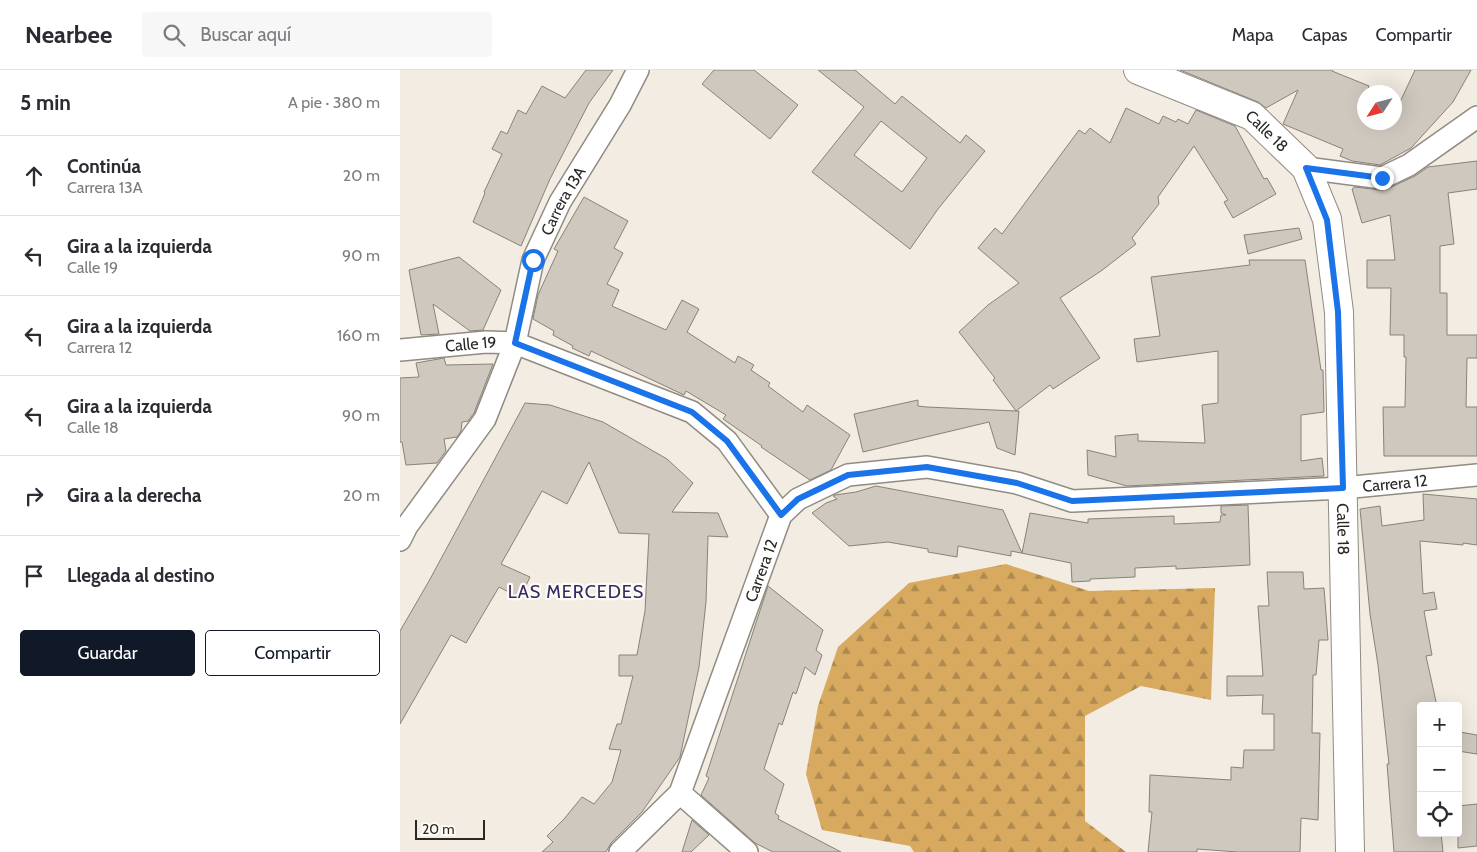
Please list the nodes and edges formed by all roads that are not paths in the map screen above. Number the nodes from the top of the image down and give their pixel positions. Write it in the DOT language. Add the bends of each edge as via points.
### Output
graph roads {
  1 [pos="638,70"];
  2 [pos="1138,70"];
  3 [pos="1477,117"];
  4 [pos="1306,168"];
  5 [pos="515,343"];
  6 [pos="400,350"];
  7 [pos="1477,475"];
  8 [pos="1343,488"];
  9 [pos="781,515"];
  10 [pos="402,526"];
  11 [pos="680,793"];
  12 [pos="620,852"];
  13 [pos="747,852"];
  14 [pos="1350,852"];
  1 -- 5 [label="street, Carrera 13A" via="560,202 537,251"];
  2 -- 4 [label="main road, Calle 18" via="1252,116"];
  3 -- 4 [label="street" via="1409,165 1382,178"];
  4 -- 8 [label="main road, Calle 18" via="1327,220 1338,312"];
  5 -- 6 [label="street, Calle 19" via="486,342"];
  5 -- 9 [label="street, Calle 19" via="692,412 727,441"];
  5 -- 10 [label="street, Carrera 13A" via="485,419"];
  7 -- 8 [label="street, Carrera 12"];
  8 -- 9 [label="street, Carrera 12" via="1072,501 1017,483 927,467 848,475 798,499"];
  8 -- 14 [label="main road, Calle 18"];
  9 -- 11 [label="street, Carrera 12"];
  11 -- 12 [label="street, Carrera 12"];
  11 -- 13 [label="street"];
}
